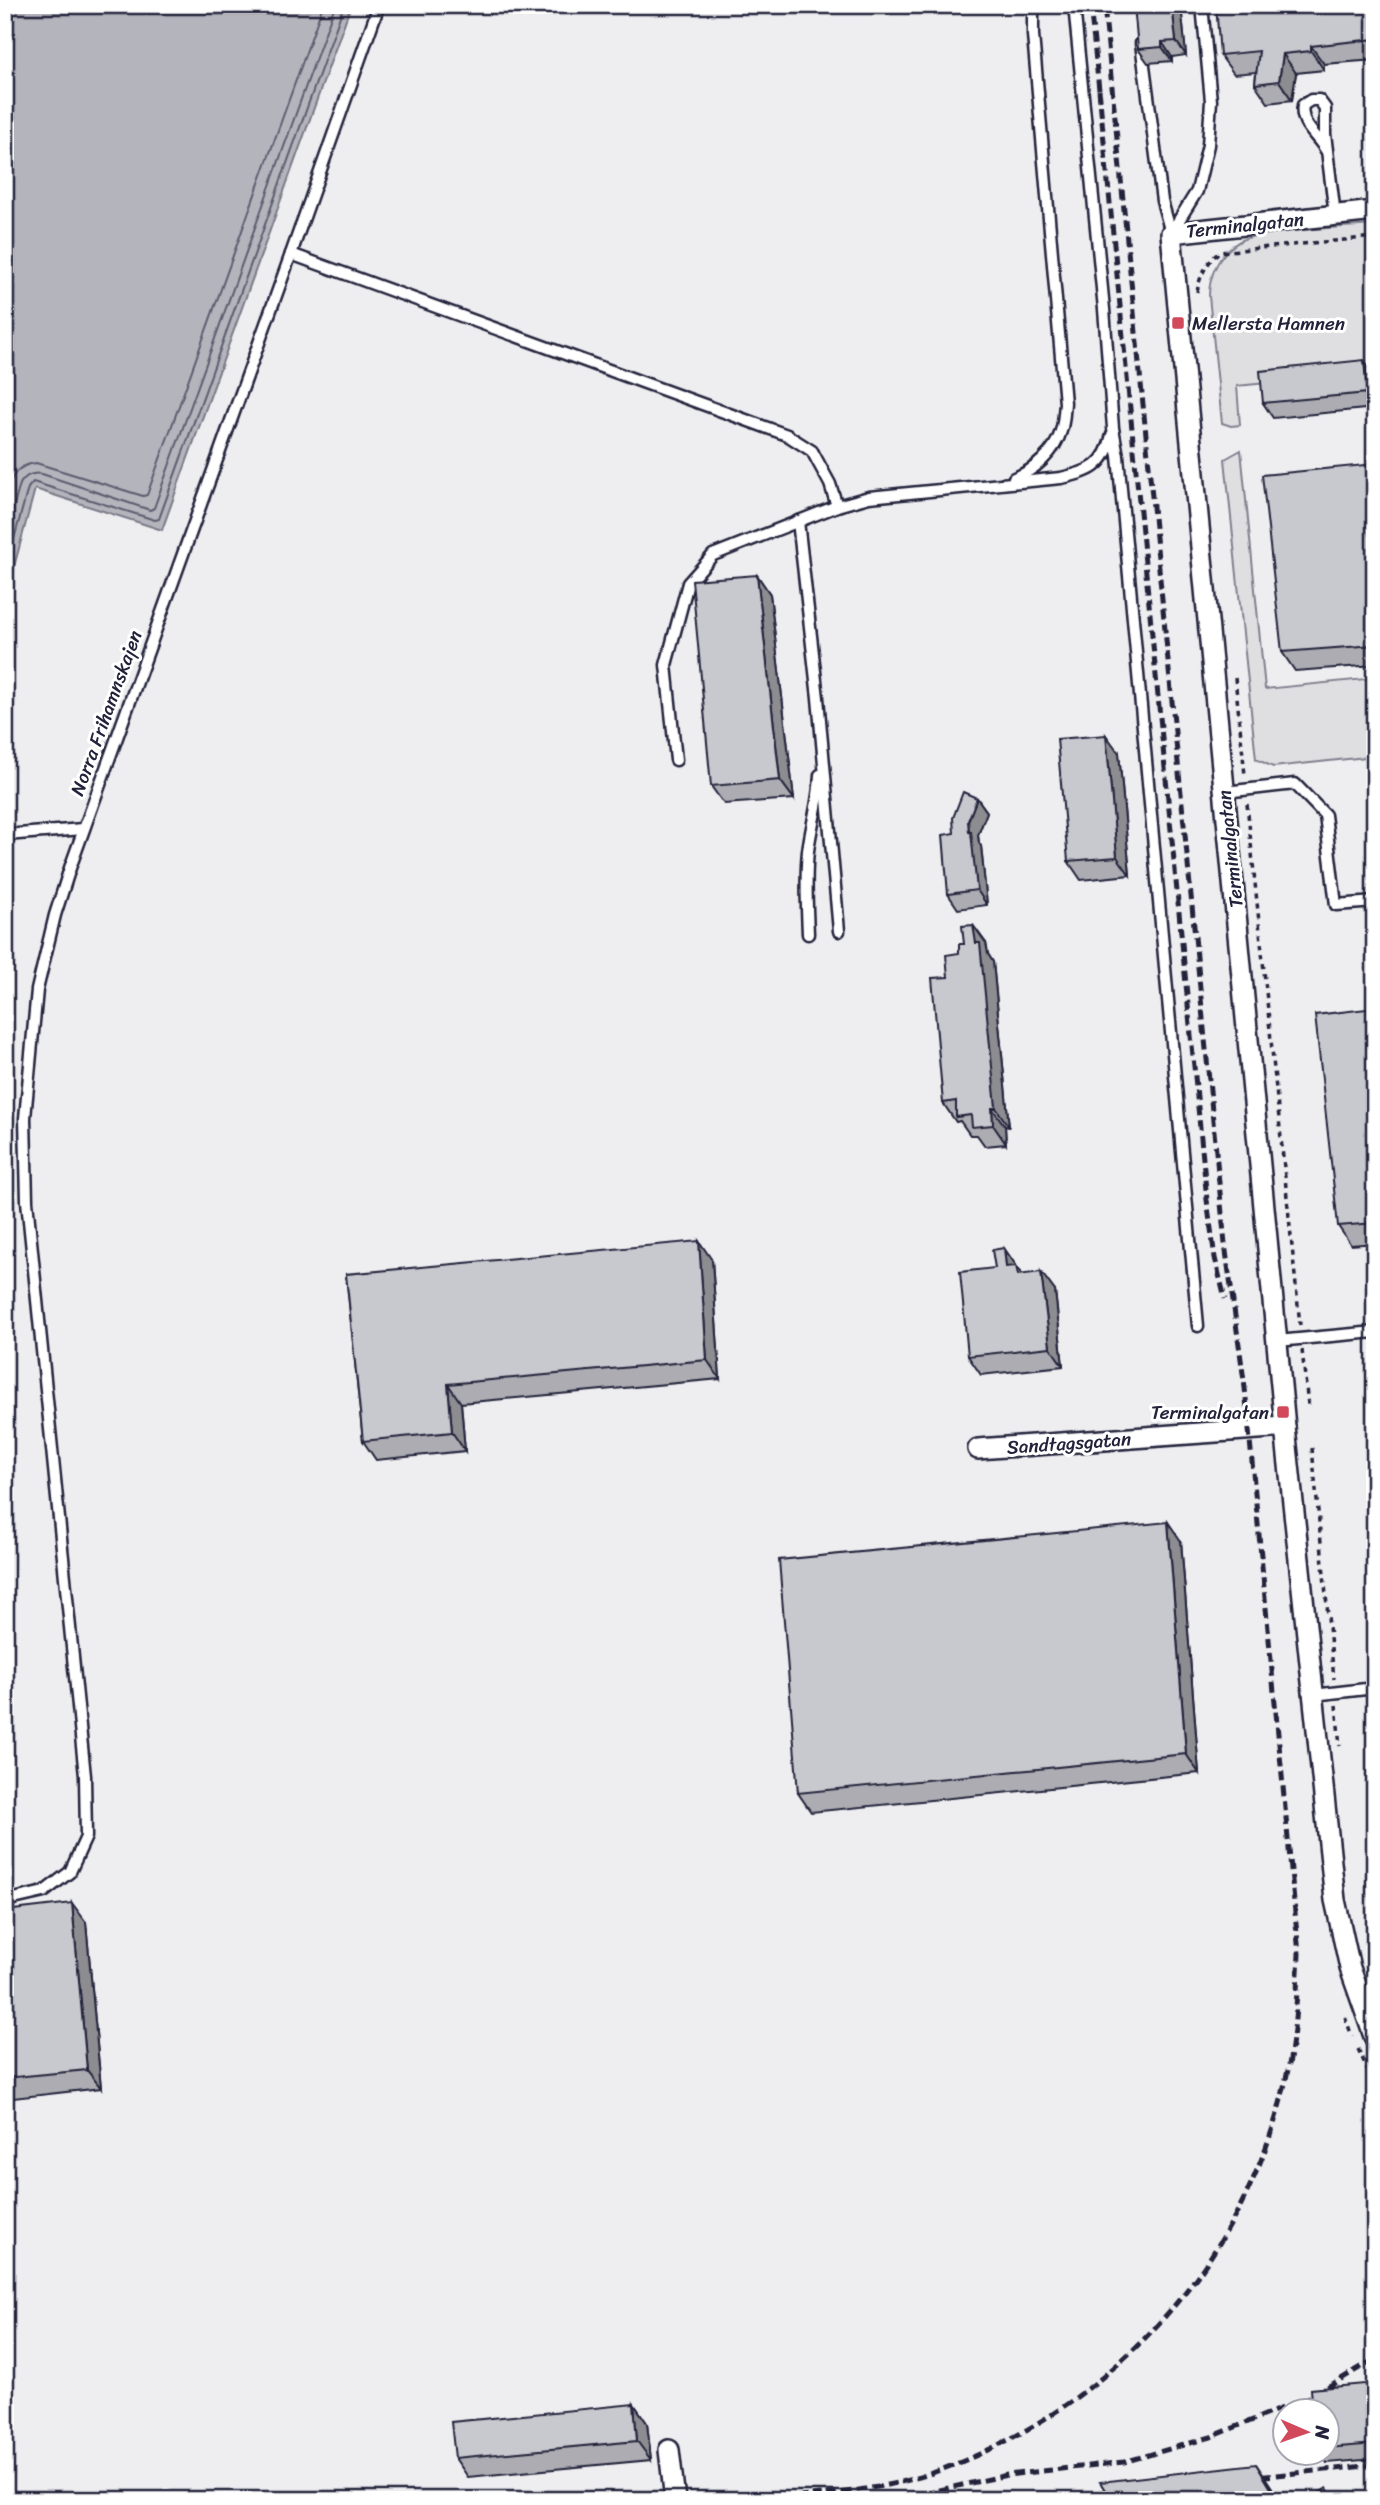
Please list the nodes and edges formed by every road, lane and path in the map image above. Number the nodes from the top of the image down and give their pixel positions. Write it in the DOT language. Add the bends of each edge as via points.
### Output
graph roads {
  1 [pos="379,5"];
  2 [pos="1033,5"];
  3 [pos="1074,5"];
  4 [pos="1202,5"];
  5 [pos="1140,33"];
  6 [pos="1326,152"];
  7 [pos="1375,211"];
  8 [pos="1335,215"];
  9 [pos="1171,233"];
  10 [pos="1375,237"];
  11 [pos="291,254"];
  12 [pos="1196,296"];
  13 [pos="1113,428"];
  14 [pos="1006,482"];
  15 [pos="836,506"];
  16 [pos="798,522"];
  17 [pos="1234,666"];
  18 [pos="818,698"];
  19 [pos="676,760"];
  20 [pos="1246,790"];
  21 [pos="1225,792"];
  22 [pos="83,829"];
  23 [pos="5,835"];
  24 [pos="1375,902"];
  25 [pos="839,930"];
  26 [pos="808,934"];
  27 [pos="1198,1326"];
  28 [pos="1375,1332"];
  29 [pos="1301,1339"];
  30 [pos="1277,1341"];
  31 [pos="1308,1405"];
  32 [pos="1285,1427"];
  33 [pos="1312,1448"];
  34 [pos="978,1450"];
  35 [pos="1375,1688"];
  36 [pos="1335,1693"];
  37 [pos="1313,1695"];
  38 [pos="1340,1747"];
  39 [pos="5,1901"];
  40 [pos="1369,2006"];
  41 [pos="1375,2039"];
  42 [pos="669,2450"];
  43 [pos="675,2500"];
  1 -- 11 [label="lane, Norra Frihamnskajen"];
  2 -- 14 [label="lane" via="1065,402 1061,433 1047,455 1027,473"];
  3 -- 13 [label="lane"];
  4 -- 9 [label="lane" via="1211,101 1208,145 1197,191"];
  5 -- 9 [label="lane" via="1162,201"];
  6 -- 6 [label="lane" via="1325,108 1319,100 1311,100 1303,105 1301,114"];
  6 -- 8 [label="lane"];
  7 -- 8 [label="street, Terminalgatan"];
  8 -- 9 [label="street, Terminalgatan"];
  9 -- 21 [label="street, Terminalgatan"];
  10 -- 12 [label="path" via="1219,251 1208,262"];
  11 -- 15 [label="lane" via="787,435 811,450"];
  11 -- 22 [label="lane, Norra Frihamnskajen"];
  13 -- 14 [label="lane" via="1108,452 1083,473"];
  13 -- 27 [label="lane"];
  14 -- 15 [label="lane" via="869,497"];
  15 -- 16 [label="lane"];
  16 -- 18 [label="lane"];
  16 -- 19 [label="lane" via="713,555 688,583 667,665"];
  17 -- 20 [label="path"];
  18 -- 25 [label="lane"];
  18 -- 26 [label="lane" via="819,789 808,849"];
  20 -- 21 [label="lane"];
  20 -- 24 [label="lane" via="1295,784 1325,814 1336,905"];
  20 -- 29 [label="path"];
  21 -- 30 [label="street, Terminalgatan"];
  22 -- 23 [label="lane"];
  22 -- 39 [label="lane, Norra Frihamnskajen" via="37,990 25,1118 27,1201 85,1776 86,1837 70,1872 44,1892"];
  28 -- 29 [label="lane"];
  29 -- 30 [label="lane"];
  29 -- 31 [label="path"];
  30 -- 32 [label="street, Terminalgatan"];
  32 -- 34 [label="street, Sandtagsgatan"];
  32 -- 37 [label="street, Terminalgatan"];
  33 -- 36 [label="path"];
  35 -- 36 [label="lane"];
  36 -- 37 [label="lane"];
  36 -- 38 [label="path"];
  37 -- 40 [label="street, Terminalgatan" via="1335,1900 1350,1968"];
  40 -- 41 [label="street, Terminalgatan"];
  42 -- 43 [label="street"];
}
